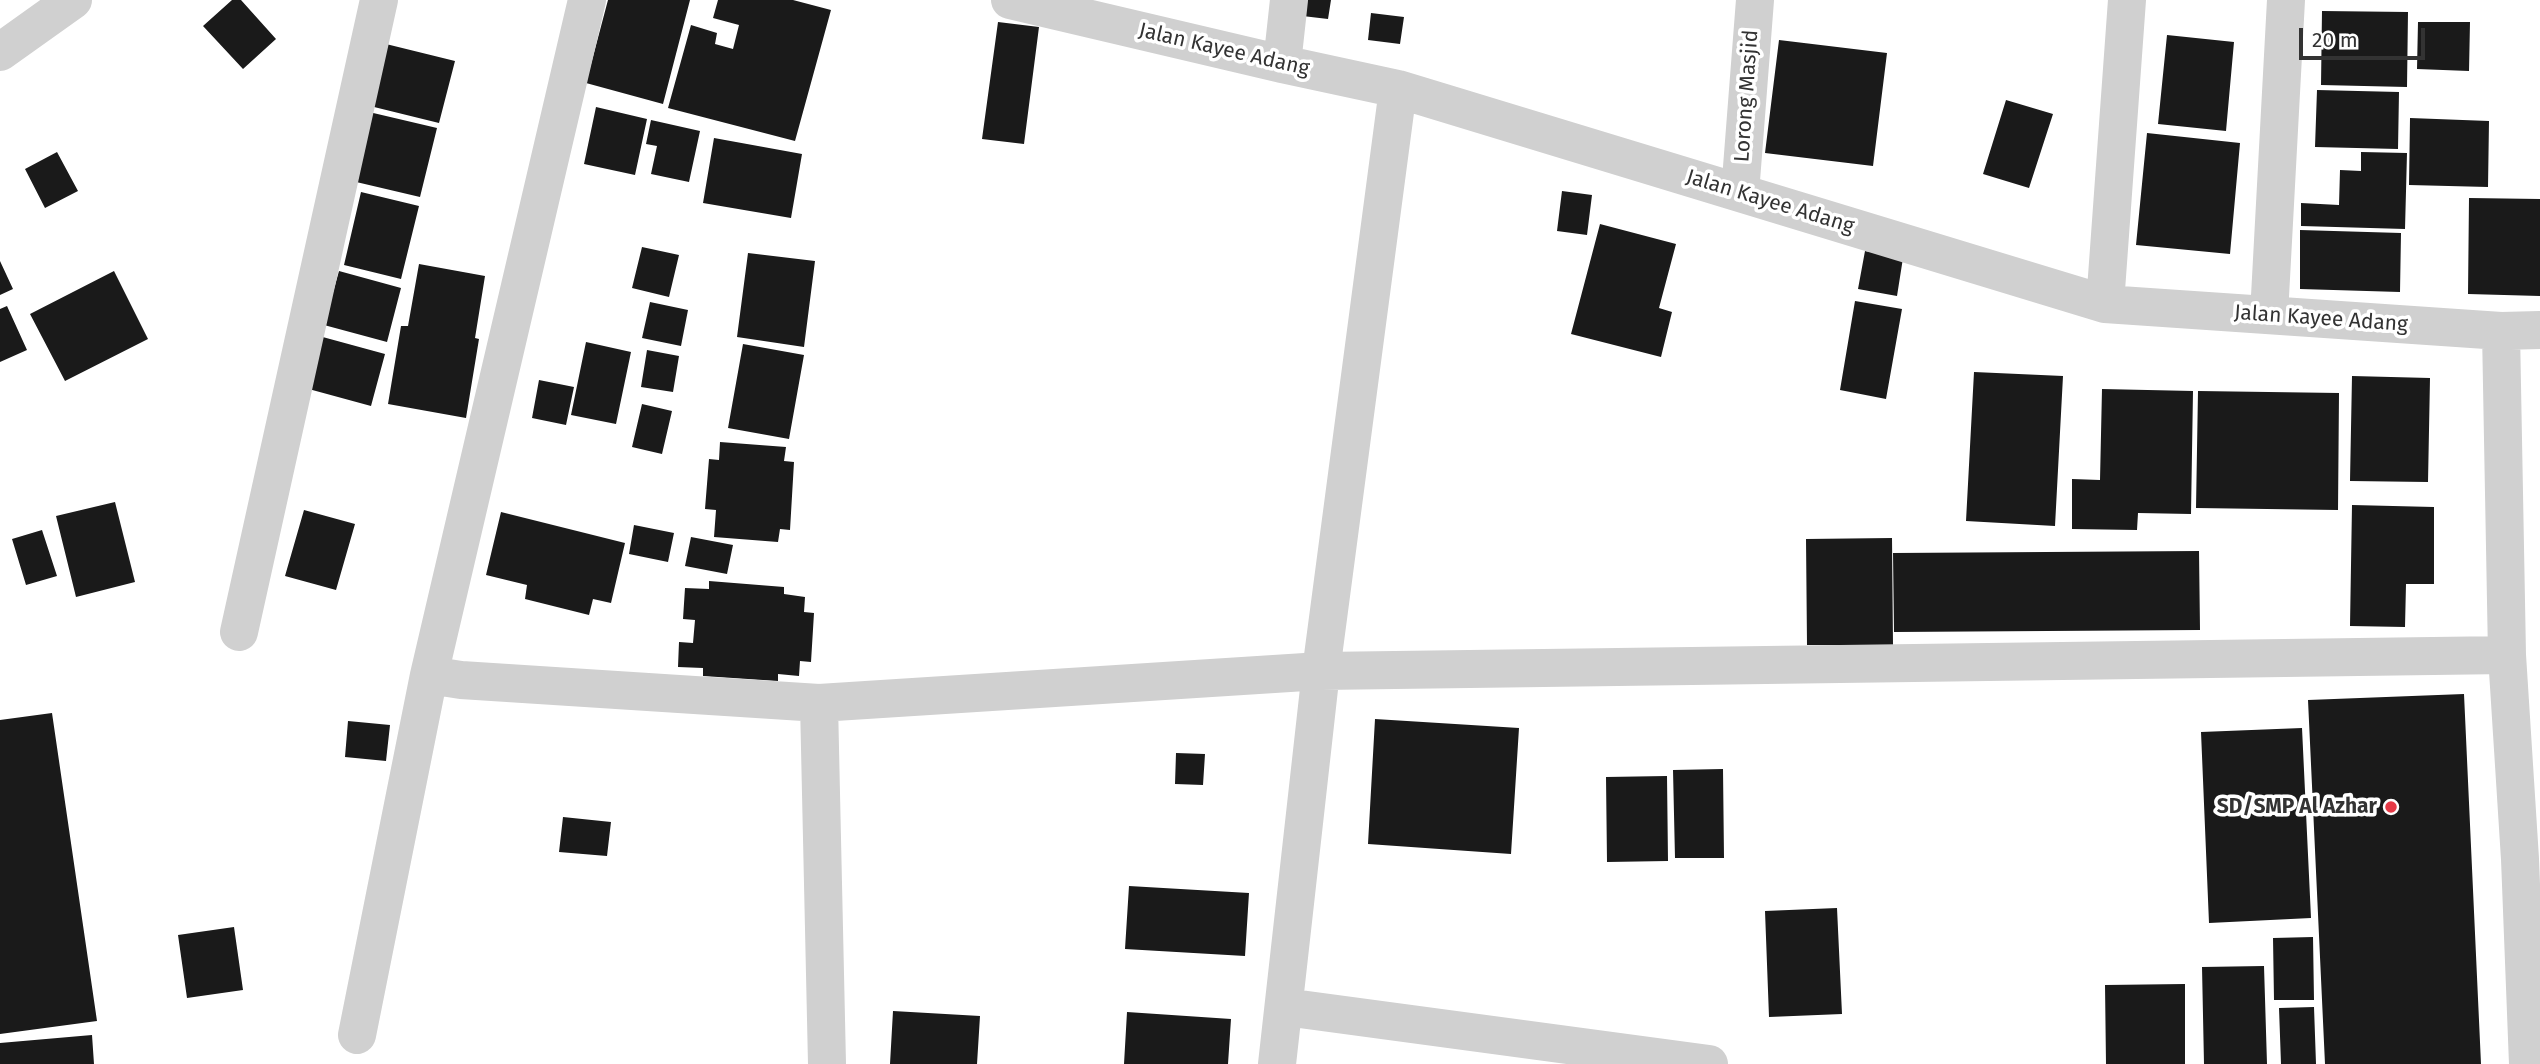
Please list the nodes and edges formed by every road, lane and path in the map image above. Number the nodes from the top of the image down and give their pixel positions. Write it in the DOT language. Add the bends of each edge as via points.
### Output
graph roads {
  1 [pos="73,0"];
  2 [pos="379,0"];
  3 [pos="587,0"];
  4 [pos="1010,0"];
  5 [pos="1289,0"];
  6 [pos="1755,0"];
  7 [pos="2127,0"];
  8 [pos="2286,0"];
  9 [pos="0,52"];
  10 [pos="1282,64"];
  11 [pos="1398,89"];
  12 [pos="1740,193"];
  13 [pos="2105,304"];
  14 [pos="2269,315"];
  15 [pos="2540,330"];
  16 [pos="2501,331"];
  17 [pos="239,632"];
  18 [pos="2507,655"];
  19 [pos="1321,671"];
  20 [pos="429,675"];
  21 [pos="819,703"];
  22 [pos="2530,859"];
  23 [pos="1284,1007"];
  24 [pos="357,1035"];
  25 [pos="827,1064"];
  26 [pos="1277,1064"];
  27 [pos="1709,1064"];
  28 [pos="2528,1064"];
  1 -- 9 [label="street"];
  2 -- 17 [label="street"];
  3 -- 20 [label="street"];
  4 -- 10 [label="street, Jalan Kayee Adang"];
  5 -- 10 [label="street"];
  6 -- 12 [label="street, Lorong Masjid"];
  7 -- 13 [label="street"];
  8 -- 14 [label="street"];
  10 -- 11 [label="street, Jalan Kayee Adang"];
  11 -- 12 [label="street, Jalan Kayee Adang"];
  11 -- 19 [label="street"];
  12 -- 13 [label="street, Jalan Kayee Adang"];
  13 -- 14 [label="street, Jalan Kayee Adang"];
  14 -- 16 [label="street, Jalan Kayee Adang"];
  15 -- 16 [label="street, Jalan Kayee Adang"];
  16 -- 18 [label="street"];
  18 -- 19 [label="street"];
  18 -- 22 [label="street"];
  19 -- 21 [label="street"];
  19 -- 23 [label="street"];
  20 -- 21 [label="street"];
  20 -- 24 [label="street"];
  21 -- 25 [label="street"];
  22 -- 28 [label="street"];
  23 -- 26 [label="street"];
  23 -- 27 [label="street"];
}
